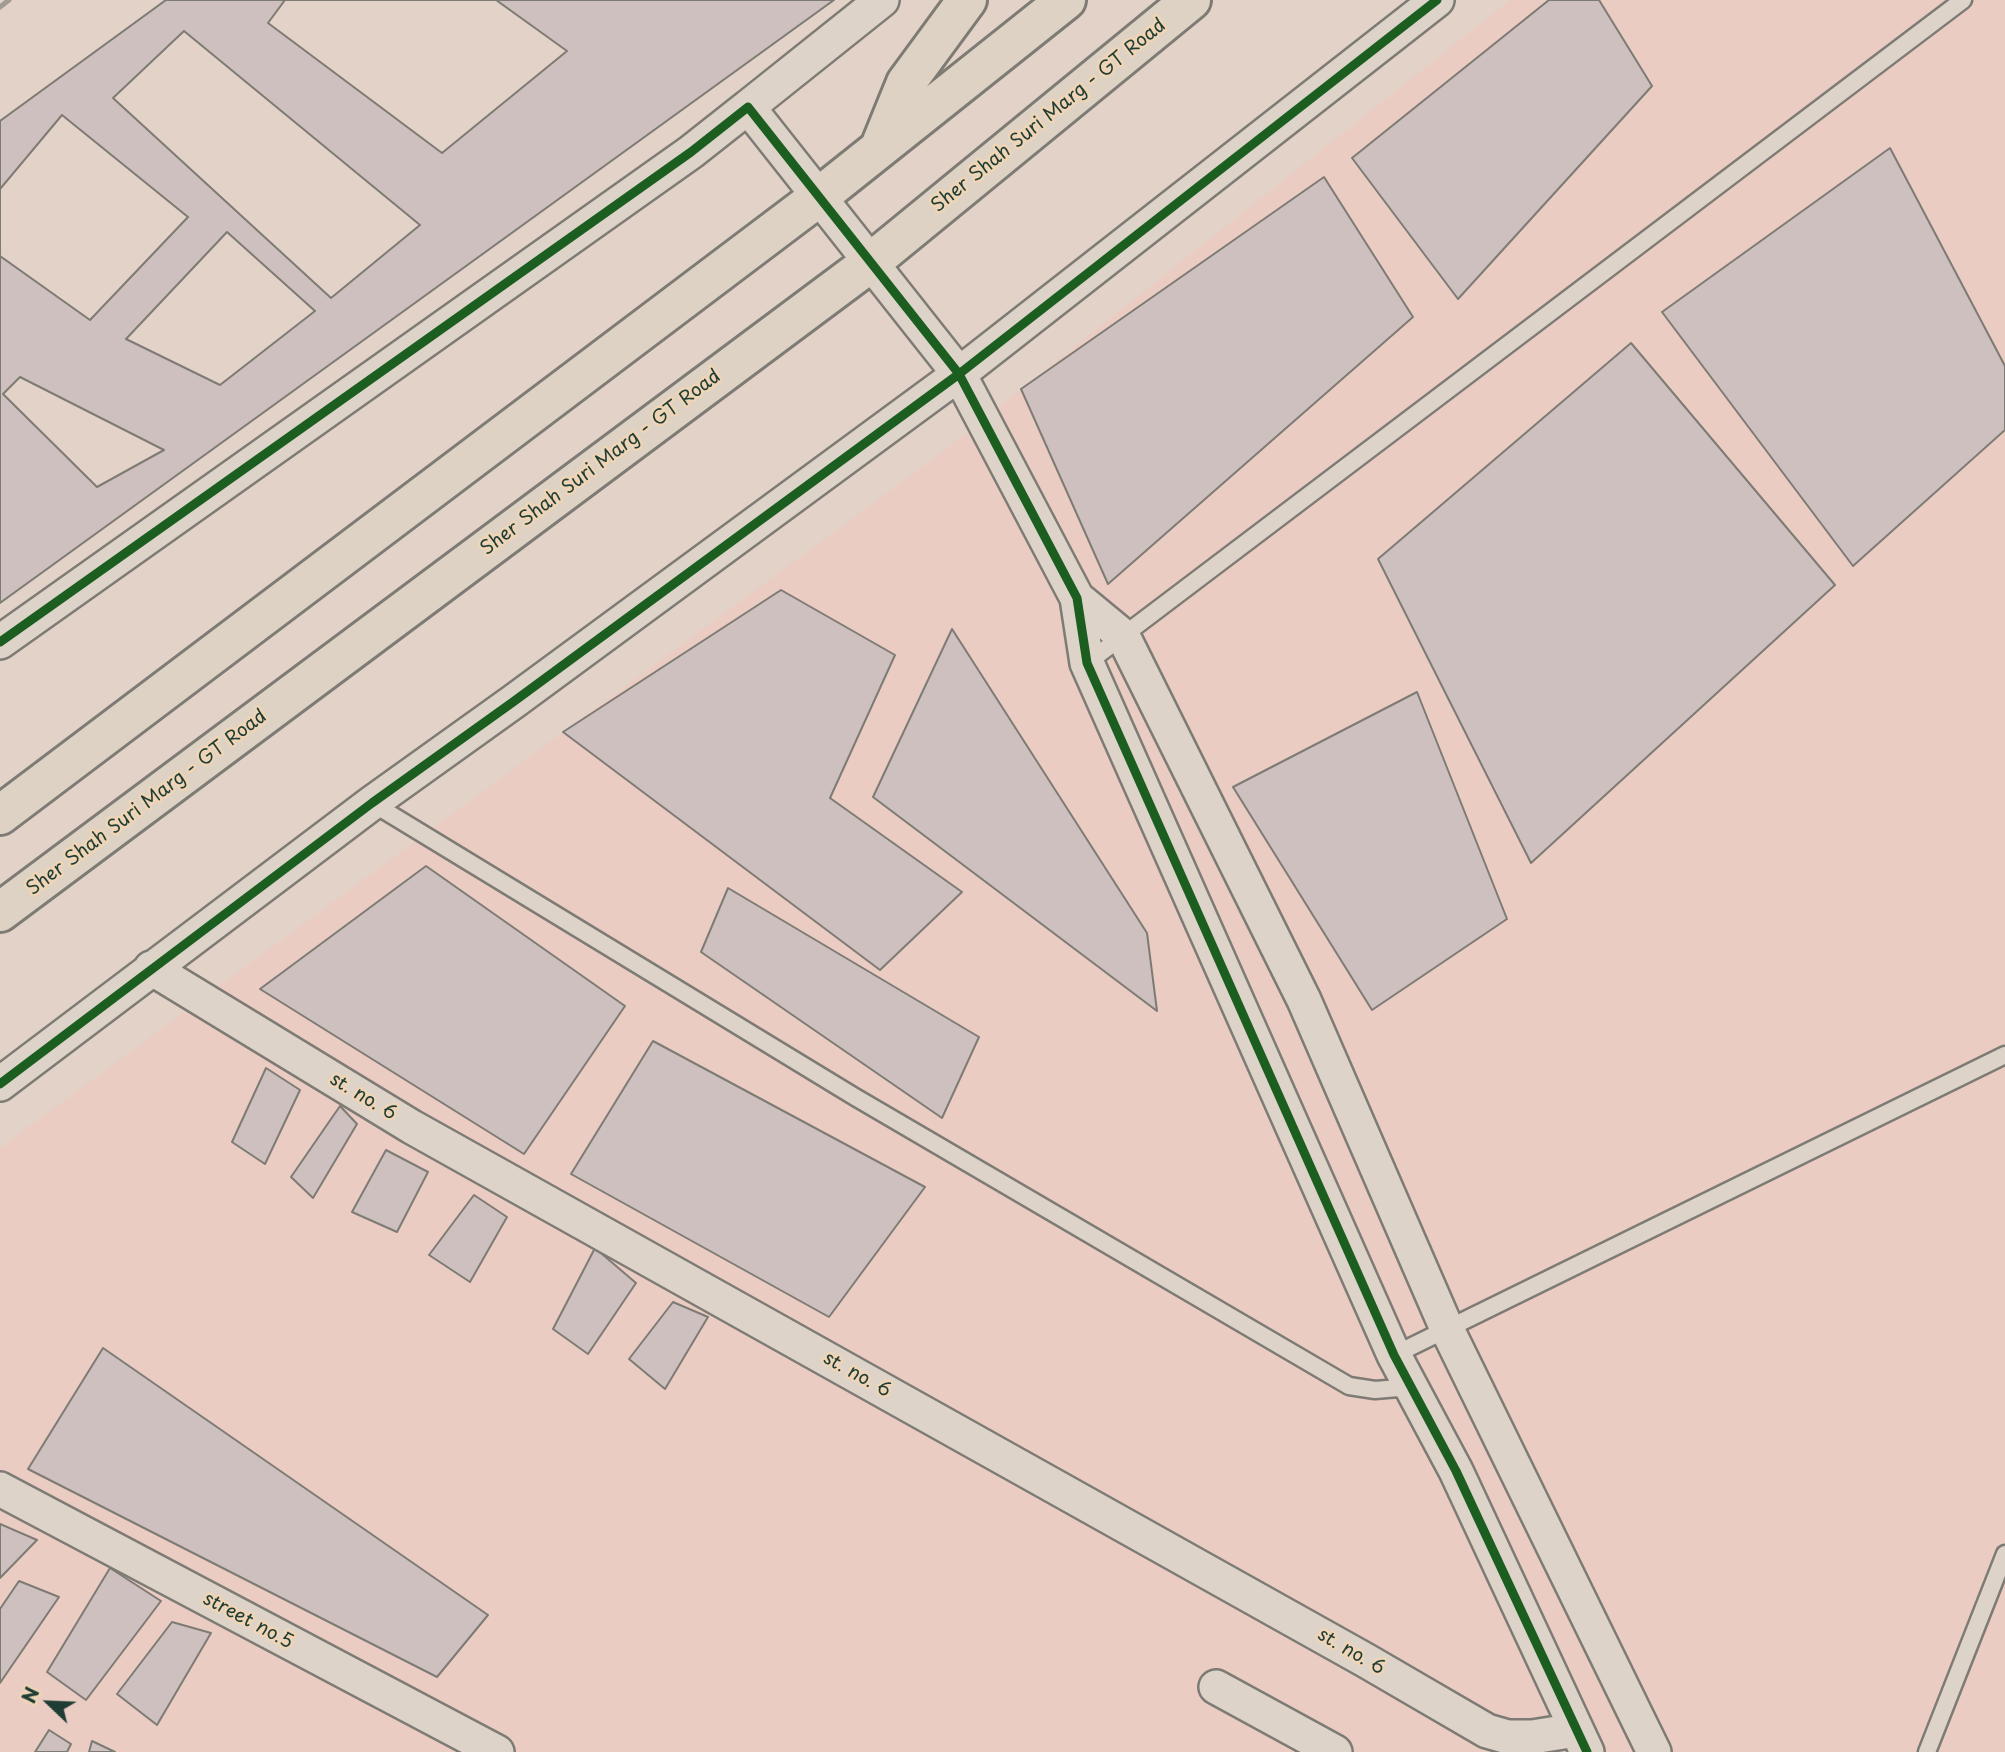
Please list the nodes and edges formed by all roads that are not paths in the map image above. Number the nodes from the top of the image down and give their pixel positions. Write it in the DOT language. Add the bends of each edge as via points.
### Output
graph roads {
  1 [pos="882,0"];
  2 [pos="967,0"];
  3 [pos="1066,0"];
  4 [pos="1191,0"];
  5 [pos="1437,0"];
  6 [pos="1963,0"];
  7 [pos="748,107"];
  8 [pos="879,149"];
  9 [pos="820,196"];
  10 [pos="870,263"];
  11 [pos="959,374"];
  12 [pos="1077,598"];
  13 [pos="1123,636"];
  14 [pos="0,642"];
  15 [pos="1087,663"];
  16 [pos="372,803"];
  17 [pos="0,815"];
  18 [pos="0,912"];
  19 [pos="151,968"];
  20 [pos="2005,1055"];
  21 [pos="0,1084"];
  22 [pos="1447,1329"];
  23 [pos="1394,1355"];
  24 [pos="1411,1387"];
  25 [pos="0,1489"];
  26 [pos="2005,1554"];
  27 [pos="1216,1687"];
  28 [pos="1581,1741"];
  29 [pos="497,1752"];
  30 [pos="1335,1752"];
  31 [pos="1654,1752"];
  32 [pos="1927,1752"];
  1 -- 7 [label="street"];
  2 -- 8 [label="main road" via="906,83"];
  3 -- 8 [label="main road"];
  4 -- 10 [label="main road, Sher Shah Suri Marg - GT Road"];
  5 -- 11 [label="street"];
  6 -- 13 [label="lane"];
  7 -- 9 [label="street"];
  7 -- 14 [label="street"];
  8 -- 9 [label="main road"];
  9 -- 10 [label="street"];
  9 -- 17 [label="main road"];
  10 -- 11 [label="street"];
  10 -- 18 [label="main road, Sher Shah Suri Marg - GT Road"];
  11 -- 12 [label="street"];
  11 -- 16 [label="street"];
  12 -- 13 [label="street"];
  12 -- 15 [label="street"];
  13 -- 15 [label="lane"];
  13 -- 22 [label="street" via="1304,1000"];
  15 -- 23 [label="street"];
  16 -- 19 [label="street"];
  16 -- 24 [label="lane" via="855,1097 1349,1385 1375,1390"];
  19 -- 21 [label="street"];
  19 -- 28 [label="street, st. no. 6" via="412,1127 1487,1731 1508,1737"];
  20 -- 22 [label="lane"];
  22 -- 23 [label="lane"];
  22 -- 31 [label="street"];
  23 -- 24 [label="street"];
  24 -- 28 [label="street" via="1456,1471"];
  25 -- 29 [label="street, street no.5"];
  26 -- 32 [label="lane"];
  27 -- 30 [label="street"];
}
